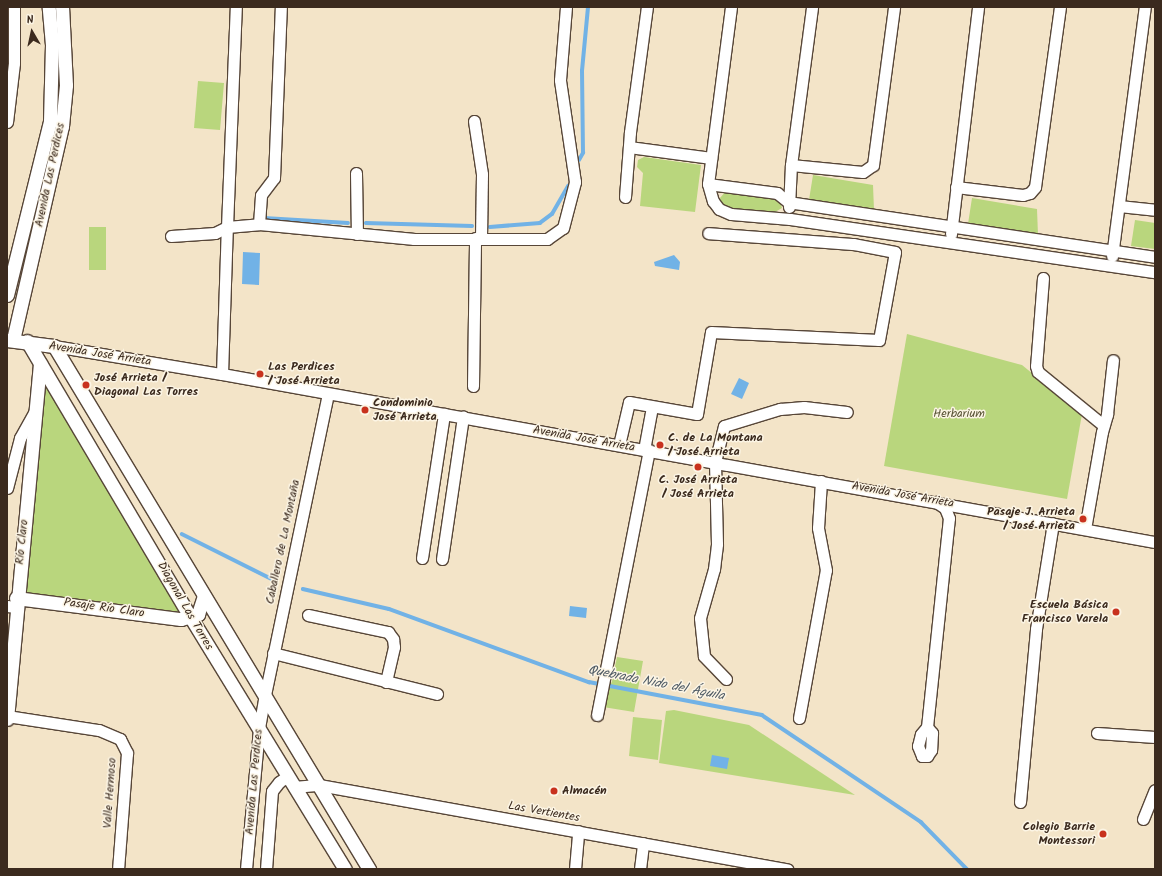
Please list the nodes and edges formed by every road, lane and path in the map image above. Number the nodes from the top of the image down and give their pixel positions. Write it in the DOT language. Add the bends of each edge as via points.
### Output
graph roads {
  1 [pos="14,7"];
  2 [pos="48,7"];
  3 [pos="62,7"];
  4 [pos="236,7"];
  5 [pos="281,7"];
  6 [pos="566,7"];
  7 [pos="647,7"];
  8 [pos="731,7"];
  9 [pos="812,7"];
  10 [pos="894,7"];
  11 [pos="978,7"];
  12 [pos="1060,7"];
  13 [pos="1145,7"];
  14 [pos="474,121"];
  15 [pos="7,122"];
  16 [pos="629,147"];
  17 [pos="711,158"];
  18 [pos="791,165"];
  19 [pos="356,173"];
  20 [pos="708,184"];
  21 [pos="956,186"];
  22 [pos="625,196"];
  23 [pos="788,202"];
  24 [pos="1119,206"];
  25 [pos="1155,210"];
  26 [pos="790,219"];
  27 [pos="259,224"];
  28 [pos="227,227"];
  29 [pos="951,228"];
  30 [pos="708,233"];
  31 [pos="357,234"];
  32 [pos="171,236"];
  33 [pos="478,237"];
  34 [pos="952,242"];
  35 [pos="1113,250"];
  36 [pos="1155,257"];
  37 [pos="1111,265"];
  38 [pos="1155,272"];
  39 [pos="1043,278"];
  40 [pos="7,295"];
  41 [pos="9,338"];
  42 [pos="27,342"];
  43 [pos="54,346"];
  44 [pos="1113,360"];
  45 [pos="40,364"];
  46 [pos="222,374"];
  47 [pos="473,386"];
  48 [pos="328,394"];
  49 [pos="652,407"];
  50 [pos="37,409"];
  51 [pos="847,412"];
  52 [pos="444,414"];
  53 [pos="462,418"];
  54 [pos="1103,425"];
  55 [pos="619,445"];
  56 [pos="647,450"];
  57 [pos="715,462"];
  58 [pos="822,481"];
  59 [pos="7,488"];
  60 [pos="935,501"];
  61 [pos="970,507"];
  62 [pos="949,518"];
  63 [pos="1053,523"];
  64 [pos="1085,529"];
  65 [pos="1155,542"];
  66 [pos="422,558"];
  67 [pos="442,559"];
  68 [pos="204,596"];
  69 [pos="13,604"];
  70 [pos="308,615"];
  71 [pos="191,618"];
  72 [pos="274,653"];
  73 [pos="726,679"];
  74 [pos="386,682"];
  75 [pos="437,694"];
  76 [pos="265,695"];
  77 [pos="597,715"];
  78 [pos="7,716"];
  79 [pos="799,718"];
  80 [pos="7,719"];
  81 [pos="927,727"];
  82 [pos="259,728"];
  83 [pos="1098,733"];
  84 [pos="1155,737"];
  85 [pos="291,781"];
  86 [pos="318,785"];
  87 [pos="1155,790"];
  88 [pos="1020,802"];
  89 [pos="1143,819"];
  90 [pos="578,831"];
  91 [pos="643,842"];
  92 [pos="761,867"];
  93 [pos="118,869"];
  94 [pos="246,869"];
  95 [pos="266,869"];
  96 [pos="345,869"];
  97 [pos="369,869"];
  98 [pos="575,869"];
  99 [pos="640,869"];
  100 [pos="788,869"];
  1 -- 15 [label="street" via="14,63"];
  2 -- 40 [label="main road, Avenida Las Perdices" via="52,53 50,121"];
  3 -- 41 [label="main road, Avenida Las Perdices" via="66,85 62,126"];
  4 -- 28 [label="street"];
  5 -- 27 [label="street" via="274,178 261,195"];
  6 -- 33 [label="street" via="560,80 575,182 563,228 547,239"];
  7 -- 16 [label="street"];
  8 -- 17 [label="street"];
  9 -- 18 [label="street"];
  10 -- 18 [label="street" via="873,165 863,172"];
  11 -- 21 [label="street"];
  12 -- 21 [label="street" via="1036,187 1023,195"];
  13 -- 24 [label="street"];
  14 -- 33 [label="street" via="482,174"];
  16 -- 17 [label="street"];
  16 -- 22 [label="street"];
  17 -- 20 [label="street"];
  18 -- 23 [label="street"];
  19 -- 31 [label="street"];
  20 -- 23 [label="street" via="777,193"];
  20 -- 26 [label="street" via="713,201 719,209 731,214"];
  21 -- 29 [label="street"];
  23 -- 26 [label="street"];
  23 -- 29 [label="street"];
  24 -- 25 [label="street"];
  24 -- 35 [label="street"];
  26 -- 34 [label="street"];
  27 -- 28 [label="street"];
  27 -- 31 [label="street"];
  28 -- 32 [label="street" via="215,232"];
  28 -- 46 [label="street"];
  29 -- 34 [label="street"];
  29 -- 35 [label="street"];
  30 -- 49 [label="street" via="853,244 895,252 879,340 711,332 697,414"];
  31 -- 33 [label="street" via="414,239"];
  33 -- 47 [label="street"];
  34 -- 37 [label="street"];
  35 -- 36 [label="street"];
  35 -- 37 [label="street"];
  37 -- 38 [label="street"];
  39 -- 54 [label="street" via="1036,366 1038,372"];
  41 -- 42 [label="main road, Avenida José Arrieta"];
  42 -- 43 [label="main road, Avenida José Arrieta"];
  42 -- 45 [label="main road, Diagonal Las Torres"];
  43 -- 46 [label="street, Avenida José Arrieta"];
  43 -- 68 [label="main road, Diagonal Las Torres"];
  44 -- 54 [label="street" via="1107,414"];
  45 -- 50 [label="main road, Río Claro"];
  45 -- 71 [label="main road, Diagonal Las Torres"];
  46 -- 48 [label="street, Avenida José Arrieta"];
  48 -- 52 [label="street, Avenida José Arrieta"];
  48 -- 72 [label="street, Caballero de La Montaña"];
  49 -- 55 [label="street" via="629,402"];
  49 -- 56 [label="street"];
  50 -- 59 [label="street" via="20,438"];
  50 -- 69 [label="main road, Río Claro"];
  51 -- 57 [label="street" via="804,407 780,409 724,426"];
  52 -- 53 [label="street, Avenida José Arrieta"];
  52 -- 66 [label="street"];
  53 -- 55 [label="street, Avenida José Arrieta"];
  53 -- 67 [label="street"];
  54 -- 64 [label="street"];
  55 -- 56 [label="street, Avenida José Arrieta"];
  56 -- 57 [label="street, Avenida José Arrieta"];
  56 -- 77 [label="street"];
  57 -- 58 [label="street, Avenida José Arrieta"];
  57 -- 73 [label="street" via="714,569 700,618 704,656"];
  58 -- 60 [label="street, Avenida José Arrieta"];
  58 -- 79 [label="street" via="818,528 826,570"];
  60 -- 61 [label="street, Avenida José Arrieta"];
  60 -- 62 [label="street" via="945,508"];
  61 -- 62 [label="street" via="955,510"];
  61 -- 63 [label="street, Avenida José Arrieta"];
  62 -- 81 [label="street"];
  63 -- 64 [label="street, Avenida José Arrieta"];
  63 -- 88 [label="street" via="1035,637"];
  64 -- 65 [label="street, Avenida José Arrieta"];
  68 -- 71 [label="main road" via="202,608"];
  68 -- 76 [label="main road, Diagonal Las Torres"];
  69 -- 71 [label="main road, Pasaje Río Claro"];
  69 -- 78 [label="main road, Río Claro"];
  70 -- 74 [label="street" via="388,632 393,639 394,647"];
  71 -- 82 [label="main road, Diagonal Las Torres"];
  72 -- 74 [label="street"];
  72 -- 76 [label="street, Caballero de La Montaña"];
  74 -- 75 [label="street"];
  76 -- 82 [label="street, Avenida Las Perdices"];
  76 -- 86 [label="main road, Diagonal Las Torres"];
  78 -- 80 [label="main road, Río Claro"];
  78 -- 93 [label="street, Valle Hermoso" via="99,730 120,739 126,753"];
  82 -- 85 [label="main road, Diagonal Las Torres"];
  82 -- 94 [label="street, Avenida Las Perdices"];
  83 -- 84 [label="street"];
  85 -- 86 [label="street, Las Vertientes"];
  85 -- 95 [label="street, Avenida Las Perdices" via="279,782 272,791"];
  85 -- 96 [label="main road, Diagonal Las Torres"];
  86 -- 90 [label="street, Las Vertientes"];
  86 -- 97 [label="main road, Diagonal Las Torres"];
  87 -- 89 [label="street"];
  90 -- 91 [label="street, Las Vertientes"];
  90 -- 98 [label="street"];
  91 -- 92 [label="street, Las Vertientes"];
  91 -- 99 [label="street"];
  92 -- 100 [label="street, Las Vertientes"];
}
